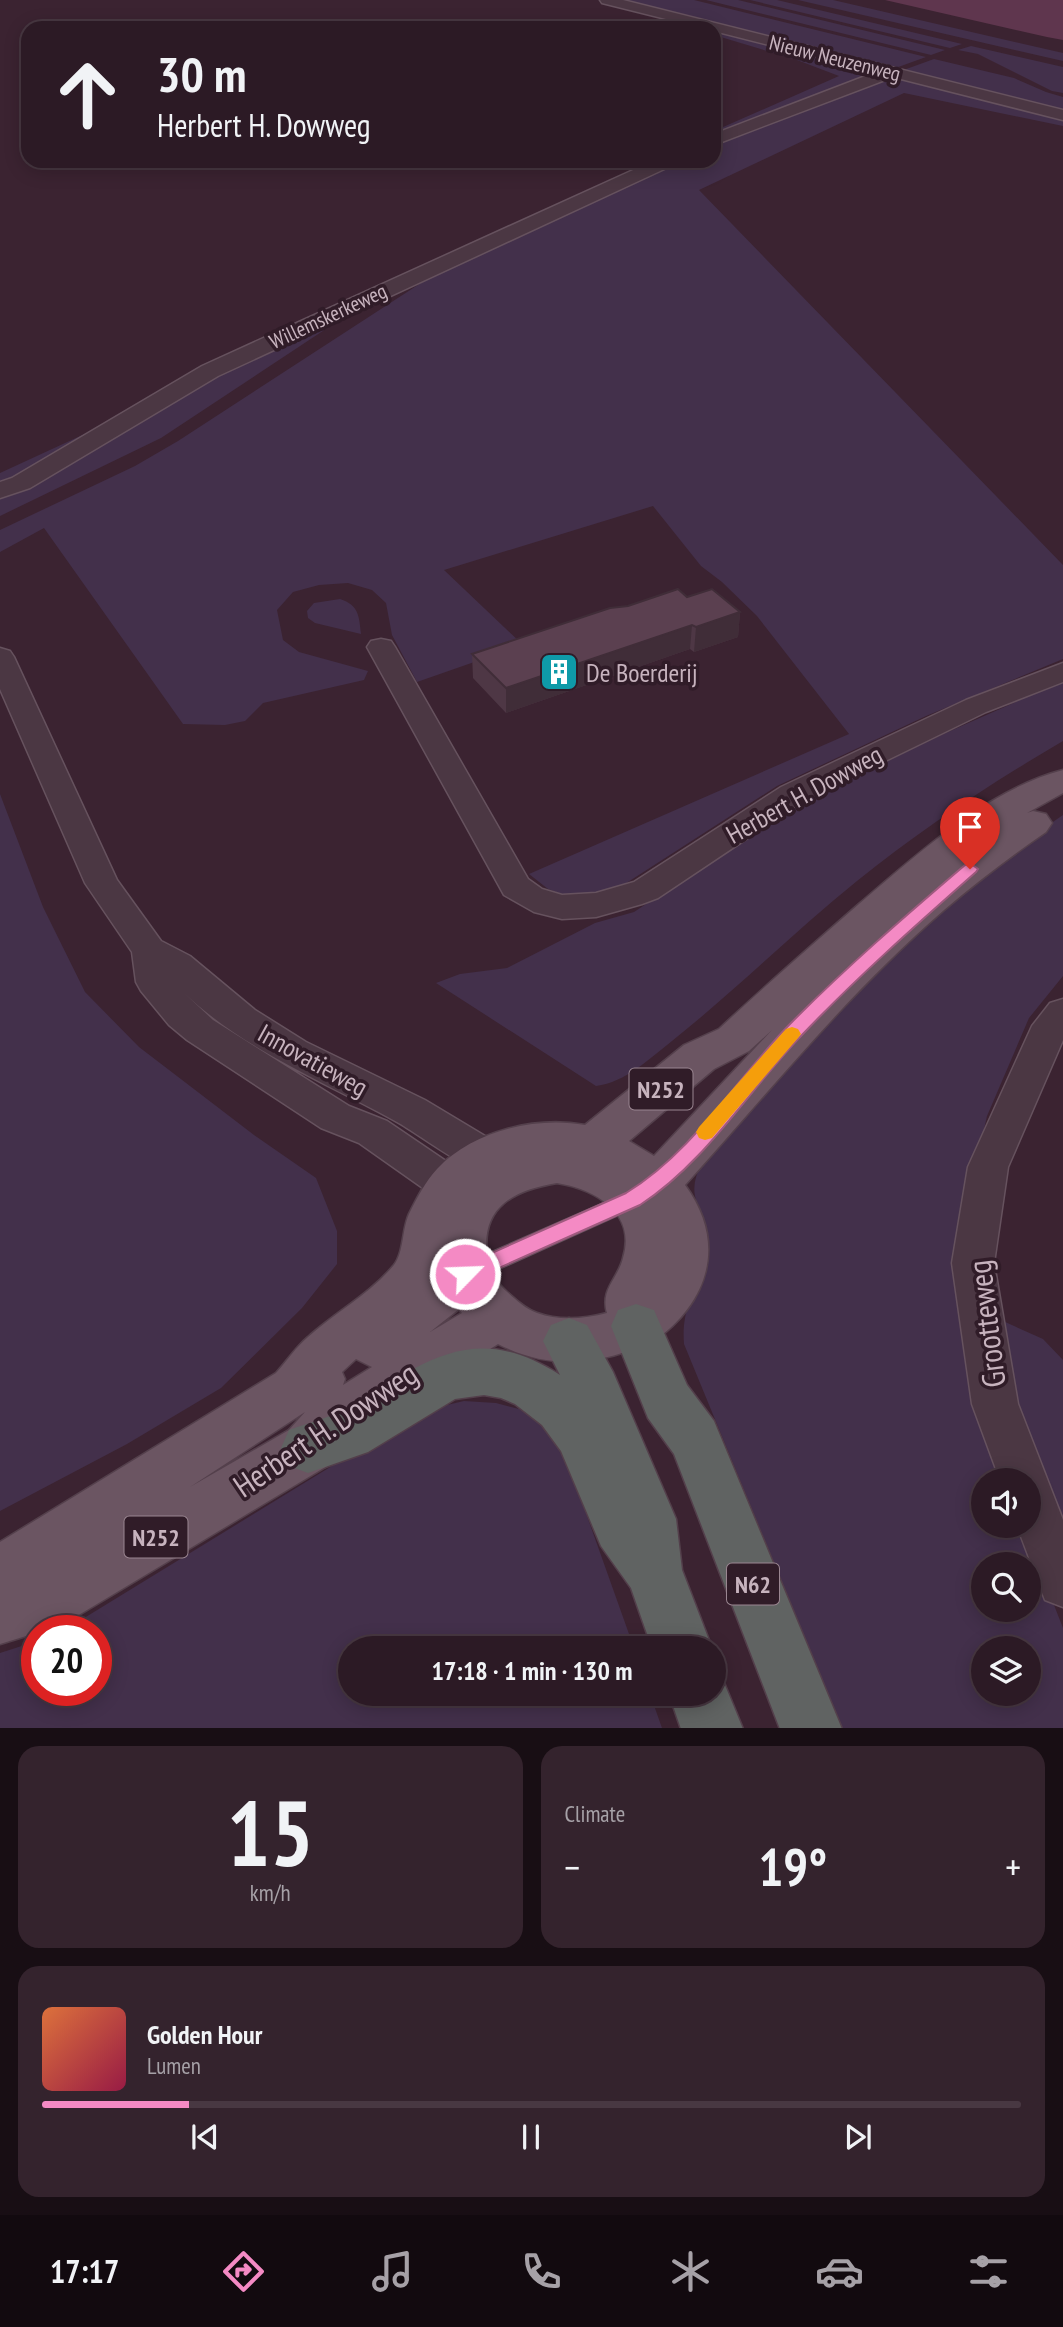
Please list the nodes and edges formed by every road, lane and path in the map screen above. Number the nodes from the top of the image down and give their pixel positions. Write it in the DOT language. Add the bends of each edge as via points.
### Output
graph roads {
  1 [pos="607,0"];
  2 [pos="690,21"];
  3 [pos="721,29"];
  4 [pos="891,72"];
  5 [pos="1063,115"];
  6 [pos="721,137"];
  7 [pos="652,168"];
  8 [pos="0,491"];
  9 [pos="381,647"];
  10 [pos="0,657"];
  11 [pos="1063,672"];
  12 [pos="1063,781"];
  13 [pos="1063,803"];
  14 [pos="149,950"];
  15 [pos="1063,1013"];
  16 [pos="486,1156"];
  17 [pos="621,1172"];
  18 [pos="453,1199"];
  19 [pos="444,1266"];
  20 [pos="499,1317"];
  21 [pos="646,1318"];
  22 [pos="569,1341"];
  23 [pos="309,1448"];
  24 [pos="1019,1468"];
  25 [pos="1041,1525"];
  26 [pos="653,1570"];
  27 [pos="0,1580"];
  28 [pos="1063,1582"];
  29 [pos="0,1615"];
  30 [pos="678,1636"];
  31 [pos="704,1706"];
  32 [pos="712,1728"];
  33 [pos="811,1728"];
  1 -- 2 [label="street, Nieuw Neuzenweg"];
  3 -- 4 [label="street, Nieuw Neuzenweg"];
  4 -- 5 [label="street, Nieuw Neuzenweg"];
  4 -- 6 [label="street"];
  7 -- 8 [label="street, Willemskerkeweg" via="210,371"];
  9 -- 11 [label="street, Herbert H. Dowweg" via="516,887 527,898 548,906 599,905 646,890 792,794 976,706"];
  10 -- 14 [label="street, Innovatieweg" via="102,883"];
  12 -- 17 [label="main road, N252" via="1021,799 933,861 734,1040 719,1070"];
  13 -- 17 [label="main road, N252" via="970,869 891,938 793,1032 734,1101"];
  14 -- 16 [label="street, Innovatieweg" via="177,965 242,1020 293,1052 411,1111"];
  14 -- 18 [label="street, Innovatieweg" via="154,982 182,1015 335,1117 355,1143"];
  15 -- 24 [label="street, Grootteweg" via="1045,1036 988,1167 973,1263 995,1404"];
  16 -- 17 [label="main road" via="529,1142 575,1141"];
  16 -- 18 [label="main road" via="472,1165"];
  17 -- 18 [label="main road" via="544,1164 515,1170"];
  17 -- 19 [label="lane"];
  17 -- 21 [label="main road" via="670,1202 685,1235 685,1256 674,1286"];
  18 -- 19 [label="main road" via="463,1227 460,1251"];
  19 -- 20 [label="main road"];
  19 -- 27 [label="main road, Herbert H. Dowweg / N252" via="383,1340 345,1367 295,1390 13,1567"];
  20 -- 22 [label="main road" via="531,1335"];
  20 -- 23 [label="main road, Herbert H. Dowweg / N252" via="335,1418"];
  21 -- 22 [label="main road" via="592,1340"];
  21 -- 33 [label="highway, N62" via="667,1401 695,1439"];
  22 -- 26 [label="highway" via="648,1519"];
  23 -- 26 [label="highway" via="350,1434 451,1376 480,1371 509,1375 554,1402 572,1422 622,1530"];
  23 -- 29 [label="main road, Herbert H. Dowweg / N252" via="41,1604"];
  25 -- 28 [label="street"];
  26 -- 30 [label="highway"];
  31 -- 32 [label="highway"];
}
